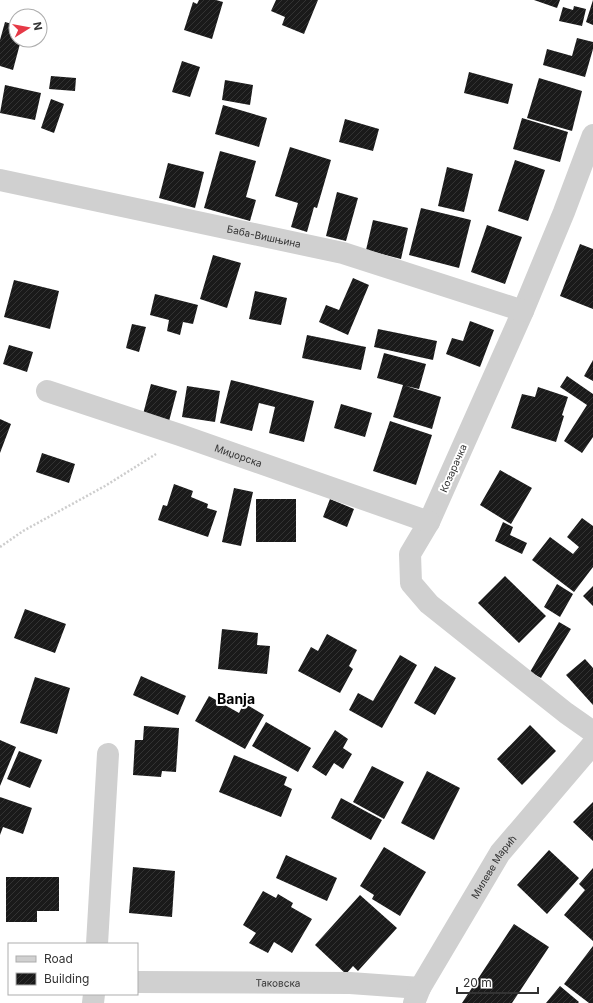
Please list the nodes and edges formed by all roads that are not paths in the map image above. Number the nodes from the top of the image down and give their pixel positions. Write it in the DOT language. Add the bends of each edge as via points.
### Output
graph roads {
  1 [pos="593,136"];
  2 [pos="0,180"];
  3 [pos="523,311"];
  4 [pos="47,391"];
  5 [pos="429,522"];
  6 [pos="592,744"];
  7 [pos="108,754"];
  8 [pos="97,943"];
  9 [pos="138,982"];
  10 [pos="417,996"];
  1 -- 3 [label="street, Козарачка"];
  2 -- 3 [label="street, Баба-Вишњина" via="343,252"];
  3 -- 5 [label="street, Козарачка"];
  4 -- 5 [label="street, Миџорска"];
  5 -- 6 [label="street, Козарачка" via="410,554 411,583 429,604 566,713"];
  6 -- 10 [label="street, Милеве Марић" via="500,853"];
  7 -- 8 [label="street"];
  9 -- 10 [label="street, Таковска" via="350,983"];
}
